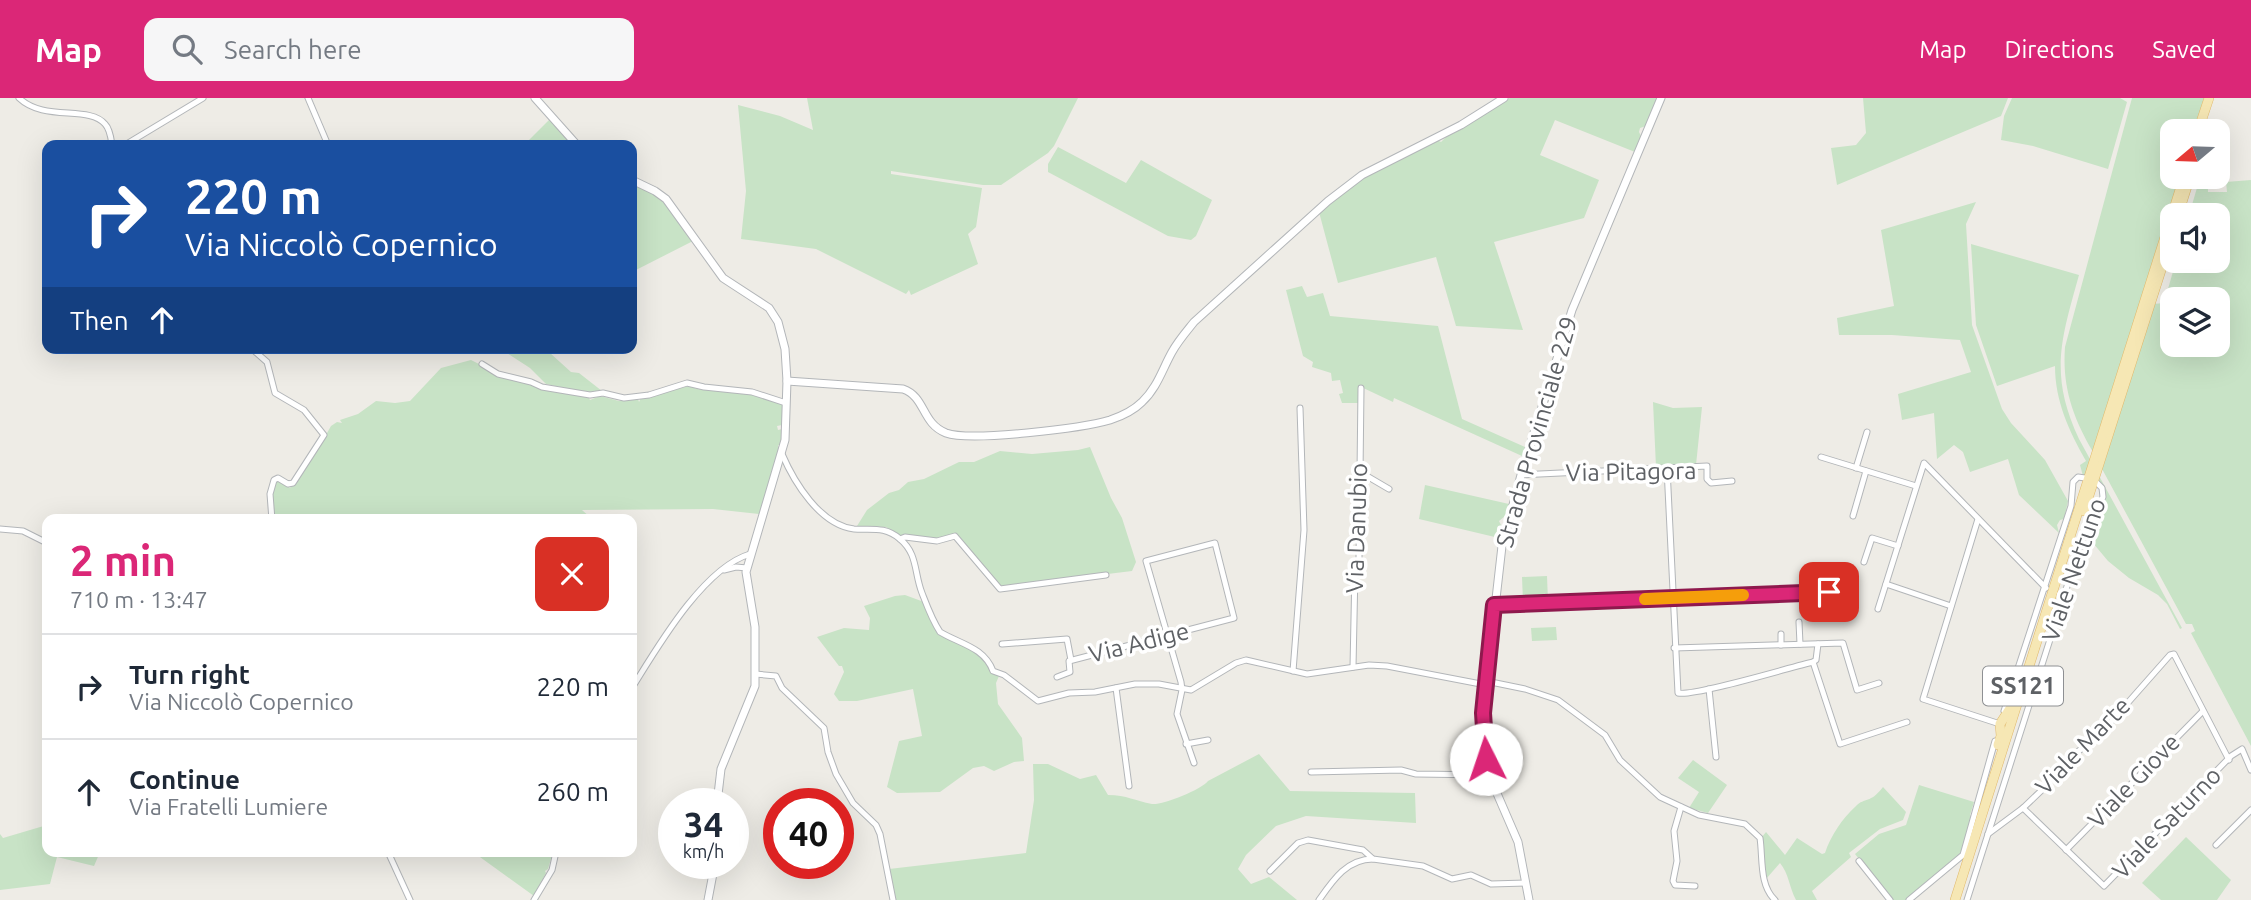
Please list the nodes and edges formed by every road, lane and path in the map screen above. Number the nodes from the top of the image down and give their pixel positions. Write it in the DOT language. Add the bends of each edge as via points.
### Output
graph roads {
  1 [pos="19,98"];
  2 [pos="203,98"];
  3 [pos="308,98"];
  4 [pos="535,98"];
  5 [pos="1504,98"];
  6 [pos="1661,98"];
  7 [pos="2209,98"];
  8 [pos="2215,98"];
  9 [pos="2202,119"];
  10 [pos="2209,119"];
  11 [pos="111,140"];
  12 [pos="133,140"];
  13 [pos="326,140"];
  14 [pos="573,140"];
  15 [pos="637,182"];
  16 [pos="2180,189"];
  17 [pos="2160,272"];
  18 [pos="258,354"];
  19 [pos="482,364"];
  20 [pos="787,381"];
  21 [pos="1361,388"];
  22 [pos="786,403"];
  23 [pos="1300,408"];
  24 [pos="1867,432"];
  25 [pos="782,453"];
  26 [pos="1821,457"];
  27 [pos="2097,460"];
  28 [pos="1667,468"];
  29 [pos="1856,468"];
  30 [pos="1866,471"];
  31 [pos="1360,472"];
  32 [pos="1521,475"];
  33 [pos="2092,476"];
  34 [pos="1732,481"];
  35 [pos="1916,486"];
  36 [pos="1389,489"];
  37 [pos="272,514"];
  38 [pos="1853,516"];
  39 [pos="1978,519"];
  40 [pos="0,529"];
  41 [pos="901,539"];
  42 [pos="42,540"];
  43 [pos="1898,546"];
  44 [pos="750,554"];
  45 [pos="1864,562"];
  46 [pos="747,568"];
  47 [pos="722,572"];
  48 [pos="1106,575"];
  49 [pos="1886,584"];
  50 [pos="2046,588"];
  51 [pos="1829,592"];
  52 [pos="1672,597"];
  53 [pos="1494,605"];
  54 [pos="1951,606"];
  55 [pos="1878,609"];
  56 [pos="1799,622"];
  57 [pos="1781,634"];
  58 [pos="1168,635"];
  59 [pos="1002,644"];
  60 [pos="1800,644"];
  61 [pos="1818,644"];
  62 [pos="1781,645"];
  63 [pos="1674,648"];
  64 [pos="1071,660"];
  65 [pos="1813,662"];
  66 [pos="1353,667"];
  67 [pos="1293,671"];
  68 [pos="755,674"];
  69 [pos="2026,674"];
  70 [pos="1056,677"];
  71 [pos="637,680"];
  72 [pos="1486,683"];
  73 [pos="1879,683"];
  74 [pos="1116,688"];
  75 [pos="1709,689"];
  76 [pos="1182,690"];
  77 [pos="2203,711"];
  78 [pos="1907,722"];
  79 [pos="2000,723"];
  80 [pos="1208,740"];
  81 [pos="1186,744"];
  82 [pos="1716,757"];
  83 [pos="2229,760"];
  84 [pos="1194,763"];
  85 [pos="2251,770"];
  86 [pos="1311,772"];
  87 [pos="1489,775"];
  88 [pos="1129,786"];
  89 [pos="719,788"];
  90 [pos="1986,803"];
  91 [pos="1681,807"];
  92 [pos="2022,808"];
  93 [pos="2251,810"];
  94 [pos="1988,834"];
  95 [pos="2216,845"];
  96 [pos="2066,850"];
  97 [pos="390,857"];
  98 [pos="555,857"];
  99 [pos="1373,859"];
  100 [pos="1859,861"];
  101 [pos="1270,871"];
  102 [pos="712,879"];
  103 [pos="1526,883"];
  104 [pos="1695,886"];
  105 [pos="410,900"];
  106 [pos="534,900"];
  107 [pos="708,900"];
  108 [pos="894,900"];
  109 [pos="1319,900"];
  110 [pos="1529,900"];
  111 [pos="1775,900"];
  112 [pos="1891,900"];
  113 [pos="1909,900"];
  114 [pos="1955,900"];
  115 [pos="1961,900"];
  116 [pos="1967,900"];
  1 -- 11 [label="street" via="38,110 97,118 107,127"];
  2 -- 12 [label="street"];
  3 -- 13 [label="street"];
  4 -- 14 [label="street"];
  5 -- 20 [label="street" via="1370,170 1328,201 1194,322 1177,343 1153,390 1120,416 1014,434 957,435 933,425 919,399 903,389"];
  6 -- 32 [label="street, Strada Provinciale 229" via="1572,310"];
  7 -- 9 [label="main road"];
  8 -- 10 [label="main road"];
  15 -- 20 [label="street" via="666,199 723,278 769,308 781,331"];
  16 -- 27 [label="main road"];
  17 -- 27 [label="main road"];
  18 -- 37 [label="street" via="267,362 275,393 304,410 324,435 293,483 274,480"];
  19 -- 22 [label="street" via="498,374 542,387 590,395 649,395 687,383 752,392"];
  20 -- 22 [label="street"];
  21 -- 31 [label="street, Via Danubio"];
  22 -- 25 [label="street"];
  23 -- 67 [label="street" via="1304,530"];
  24 -- 29 [label="street"];
  25 -- 41 [label="street" via="791,475 819,510 847,527 889,530"];
  25 -- 44 [label="street"];
  26 -- 29 [label="street"];
  27 -- 33 [label="main road"];
  28 -- 32 [label="street, Via Pitagora"];
  28 -- 34 [label="street, Via Pitagora" via="1707,466 1711,483"];
  28 -- 52 [label="street"];
  29 -- 30 [label="street"];
  30 -- 35 [label="street"];
  30 -- 38 [label="street"];
  31 -- 36 [label="street"];
  31 -- 66 [label="street, Via Danubio"];
  32 -- 53 [label="street, Strada Provinciale 229" via="1502,546"];
  33 -- 50 [label="street" via="2073,482 2071,506"];
  33 -- 69 [label="main road, SS121"];
  33 -- 94 [label="street, Viale Nettuno" via="2103,497 2082,536"];
  33 -- 115 [label="main road, SS121"];
  35 -- 39 [label="street" via="1924,463"];
  35 -- 43 [label="street"];
  39 -- 50 [label="street"];
  39 -- 54 [label="street"];
  40 -- 42 [label="street" via="23,531"];
  41 -- 48 [label="street" via="937,541 955,536 1000,589"];
  41 -- 74 [label="street" via="916,563 922,593 940,632 973,646 993,671 1041,701"];
  43 -- 45 [label="street" via="1872,538"];
  43 -- 49 [label="street"];
  44 -- 46 [label="street"];
  44 -- 47 [label="street"];
  46 -- 47 [label="street"];
  46 -- 68 [label="street" via="755,627"];
  47 -- 71 [label="street" via="670,626"];
  49 -- 54 [label="street"];
  49 -- 55 [label="street"];
  50 -- 79 [label="street"];
  51 -- 52 [label="street"];
  52 -- 53 [label="street"];
  52 -- 63 [label="street"];
  53 -- 72 [label="street, Strada Provinciale 229"];
  54 -- 79 [label="street" via="1923,699"];
  56 -- 60 [label="street"];
  57 -- 62 [label="street"];
  58 -- 58 [label="street, Via Adige" via="1146,561 1215,543 1234,618"];
  58 -- 64 [label="street, Via Adige"];
  58 -- 76 [label="street"];
  59 -- 64 [label="street" via="1067,639"];
  60 -- 61 [label="street"];
  60 -- 62 [label="street"];
  61 -- 65 [label="street"];
  61 -- 73 [label="street" via="1843,643 1857,690"];
  62 -- 63 [label="street"];
  63 -- 75 [label="street" via="1678,693"];
  64 -- 70 [label="street, Via Adige" via="1070,672"];
  65 -- 75 [label="street"];
  65 -- 78 [label="street" via="1839,744"];
  66 -- 67 [label="street" via="1314,675"];
  66 -- 72 [label="street" via="1387,666"];
  67 -- 76 [label="street" via="1246,660 1196,689"];
  68 -- 89 [label="street" via="754,692 722,769"];
  68 -- 108 [label="street" via="776,676 786,692 824,728 836,774 880,834"];
  69 -- 79 [label="main road"];
  69 -- 90 [label="main road, SS121"];
  72 -- 87 [label="street, Strada Provinciale 229" via="1483,722"];
  72 -- 91 [label="street" via="1558,700 1605,734 1620,760 1651,790"];
  74 -- 76 [label="street" via="1151,683"];
  74 -- 88 [label="street"];
  75 -- 82 [label="street"];
  76 -- 81 [label="street" via="1177,714"];
  77 -- 83 [label="street"];
  77 -- 92 [label="street, Viale Marte" via="2174,654 2170,655 2102,732 2056,769"];
  77 -- 96 [label="street, Viale Giove"];
  79 -- 90 [label="main road"];
  79 -- 113 [label="street" via="1964,855"];
  80 -- 81 [label="street"];
  81 -- 84 [label="street"];
  83 -- 85 [label="street" via="2242,749"];
  83 -- 96 [label="street, Viale Saturno" via="2104,886"];
  86 -- 87 [label="street" via="1401,770"];
  87 -- 103 [label="street, Strada Provinciale 229" via="1518,842"];
  90 -- 114 [label="main road, SS121"];
  91 -- 104 [label="street" via="1674,831 1674,881 1675,885"];
  91 -- 111 [label="street" via="1740,823 1758,834 1766,887"];
  92 -- 94 [label="street, Viale Marte"];
  92 -- 96 [label="street"];
  93 -- 95 [label="street"];
  94 -- 116 [label="street, Viale Nettuno"];
  97 -- 105 [label="street"];
  98 -- 106 [label="street"];
  99 -- 101 [label="street" via="1363,850 1304,840"];
  99 -- 103 [label="street" via="1423,866 1452,880 1471,875 1491,884"];
  99 -- 109 [label="street" via="1348,866"];
  100 -- 112 [label="street"];
  102 -- 107 [label="street"];
  103 -- 110 [label="street, Strada Provinciale 229"];
}
